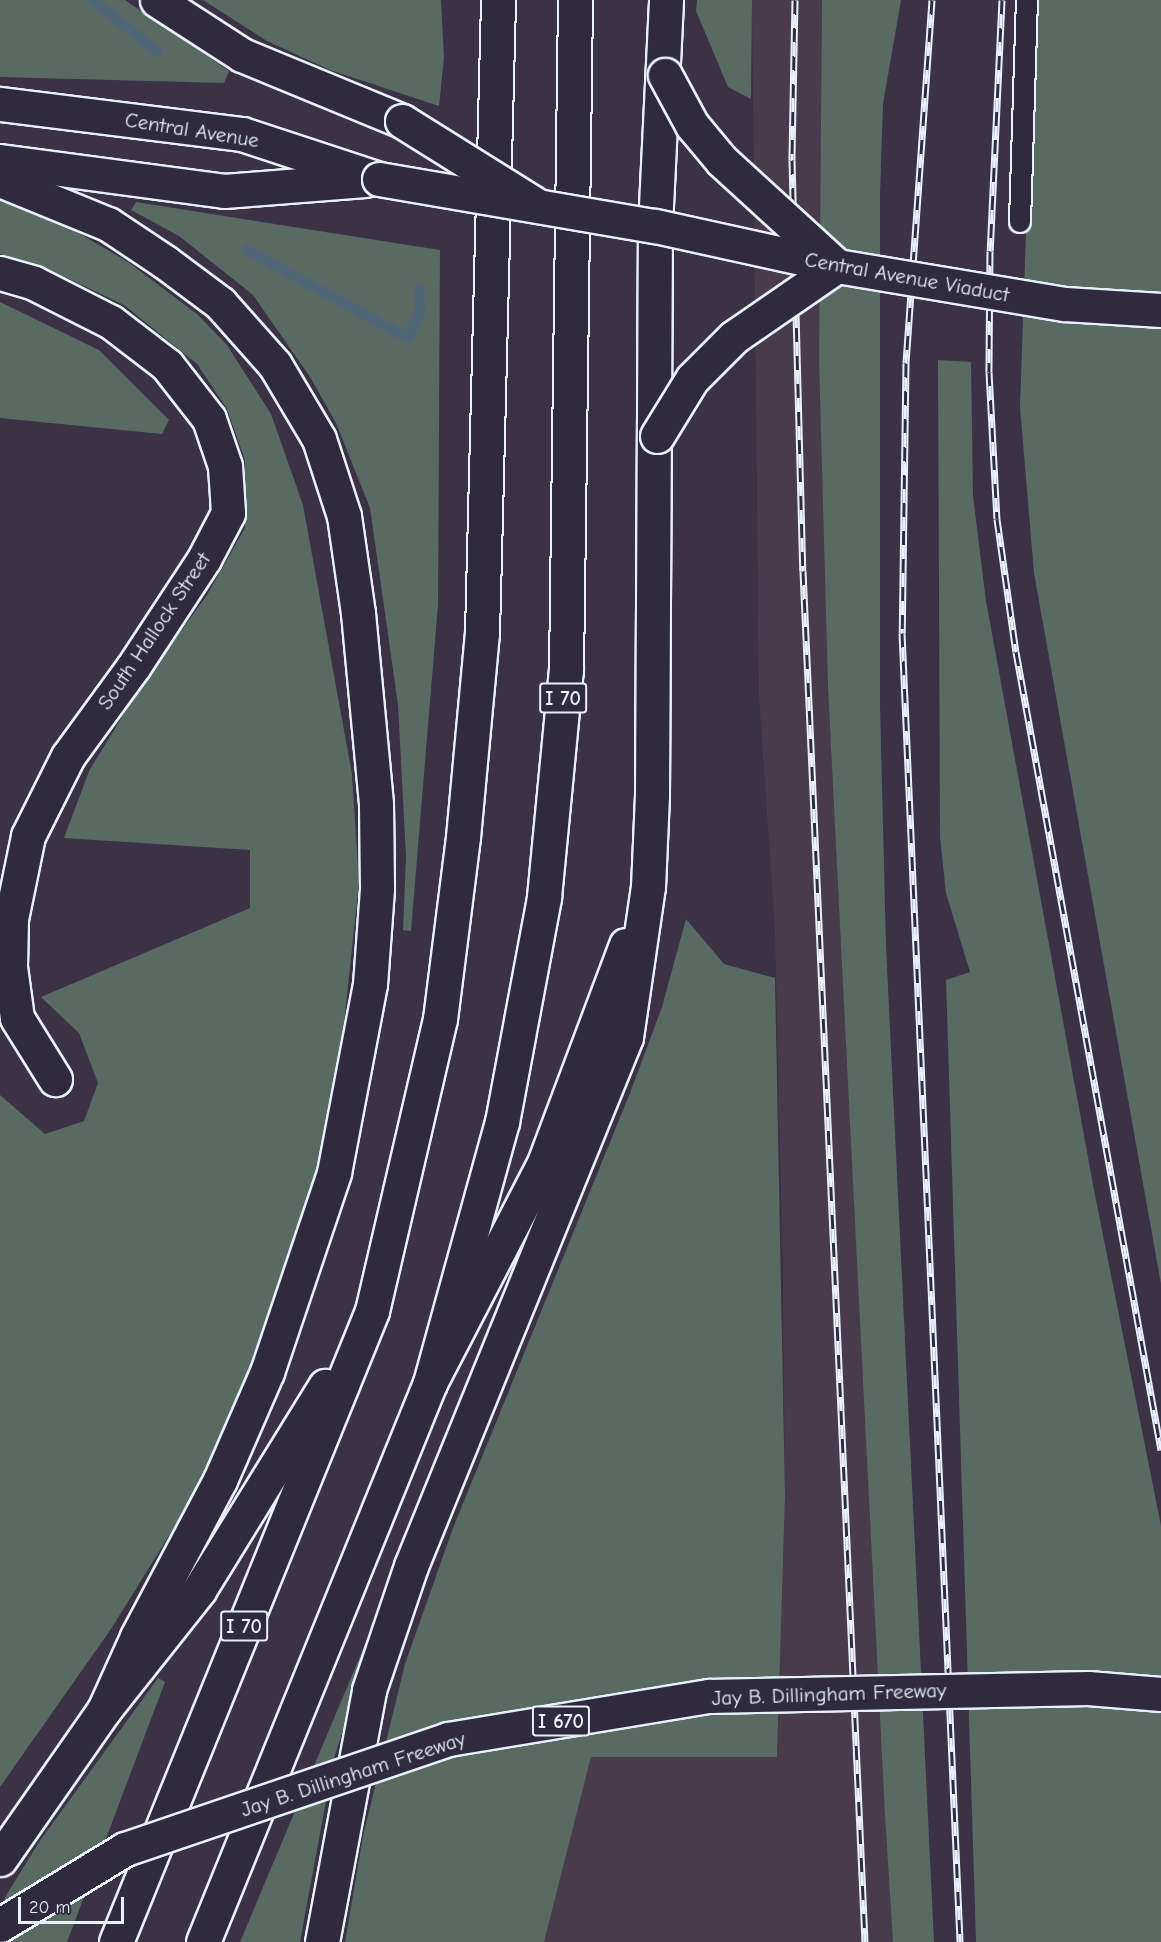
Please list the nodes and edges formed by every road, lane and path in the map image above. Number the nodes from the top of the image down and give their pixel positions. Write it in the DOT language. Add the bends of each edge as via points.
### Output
graph roads {
  1 [pos="157,0"];
  2 [pos="479,0"];
  3 [pos="498,0"];
  4 [pos="575,0"];
  5 [pos="666,0"];
  6 [pos="1028,0"];
  7 [pos="665,75"];
  8 [pos="497,79"];
  9 [pos="0,104"];
  10 [pos="0,161"];
  11 [pos="379,179"];
  12 [pos="0,180"];
  13 [pos="538,206"];
  14 [pos="1020,222"];
  15 [pos="655,226"];
  16 [pos="837,266"];
  17 [pos="0,273"];
  18 [pos="1161,310"];
  19 [pos="657,436"];
  20 [pos="648,887"];
  21 [pos="55,1079"];
  22 [pos="372,1311"];
  23 [pos="430,1383"];
  24 [pos="1161,1694"];
  25 [pos="104,1710"];
  26 [pos="0,1859"];
  27 [pos="0,1925"];
  28 [pos="116,1942"];
  29 [pos="203,1942"];
  30 [pos="322,1942"];
  1 -- 13 [label="main road, bridge" via="242,55 402,121"];
  2 -- 8 [label="main road"];
  3 -- 8 [label="main road, I 70"];
  4 -- 23 [label="main road, I 70" via="566,670 545,886 502,1122"];
  5 -- 7 [label="main road"];
  6 -- 14 [label="lane"];
  7 -- 15 [label="main road"];
  7 -- 16 [label="main road, bridge" via="692,125 722,161"];
  8 -- 22 [label="main road, I 70" via="482,633 463,837 440,1019"];
  9 -- 11 [label="main road, Central Avenue" via="242,134"];
  10 -- 11 [label="main road, Central Avenue" via="224,191"];
  11 -- 13 [label="main road, Central Avenue, bridge"];
  12 -- 25 [label="main road" via="108,225 165,262 220,303 275,365 319,439 344,516 358,613 376,804 377,889 370,984 334,1173 262,1383 220,1480 137,1637"];
  13 -- 15 [label="main road, Central Avenue, bridge"];
  15 -- 16 [label="main road, Central Avenue Viaduct, bridge"];
  15 -- 19 [label="main road"];
  16 -- 18 [label="main road, Central Avenue Viaduct, bridge" via="1065,304"];
  16 -- 19 [label="main road, bridge" via="734,337 692,379"];
  17 -- 21 [label="main road, South Hallock Street" via="34,283 111,322 167,365 209,418 225,466 228,513 204,559 68,756 28,836 12,920 10,967 16,1018"];
  19 -- 20 [label="main road"];
  20 -- 23 [label="main road" via="544,1163"];
  20 -- 30 [label="main road" via="626,1037 411,1566 369,1690"];
  22 -- 25 [label="main road" via="199,1590"];
  22 -- 28 [label="main road, I 70"];
  23 -- 29 [label="main road, I 70"];
  24 -- 27 [label="main road, Jay B. Dillingham Freeway / I 670, bridge" via="1088,1688 708,1696 448,1739 126,1849"];
  25 -- 26 [label="main road"];
}
